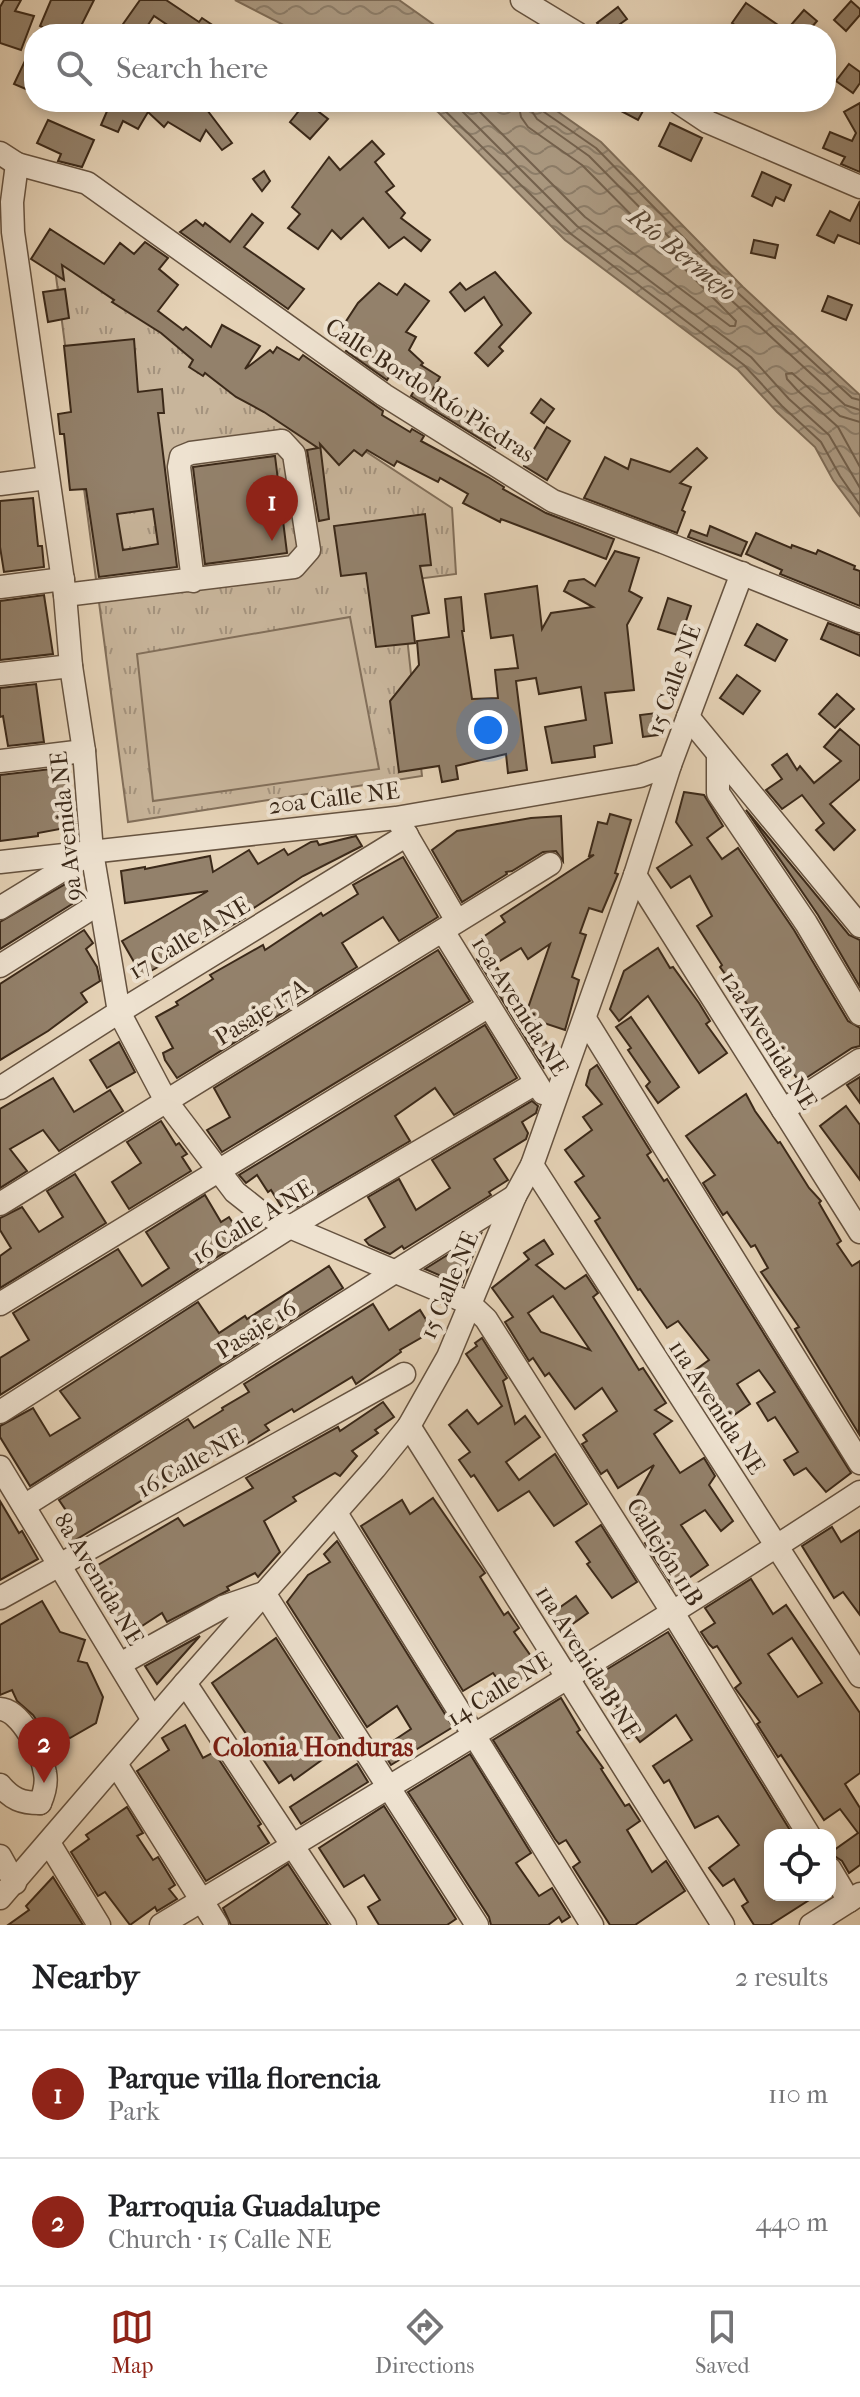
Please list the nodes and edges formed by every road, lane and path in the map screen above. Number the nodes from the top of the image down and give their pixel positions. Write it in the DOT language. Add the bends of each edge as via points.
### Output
graph roads {
  1 [pos="522,0"];
  2 [pos="562,24"];
  3 [pos="693,112"];
  4 [pos="8,158"];
  5 [pos="860,187"];
  6 [pos="47,478"];
  7 [pos="0,484"];
  8 [pos="742,573"];
  9 [pos="193,581"];
  10 [pos="0,587"];
  11 [pos="64,587"];
  12 [pos="860,621"];
  13 [pos="71,666"];
  14 [pos="0,674"];
  15 [pos="688,717"];
  16 [pos="84,751"];
  17 [pos="718,757"];
  18 [pos="0,761"];
  19 [pos="670,765"];
  20 [pos="402,826"];
  21 [pos="92,852"];
  22 [pos="0,862"];
  23 [pos="550,864"];
  24 [pos="635,875"];
  25 [pos="100,903"];
  26 [pos="0,908"];
  27 [pos="450,926"];
  28 [pos="860,926"];
  29 [pos="0,966"];
  30 [pos="489,1006"];
  31 [pos="119,1012"];
  32 [pos="860,1014"];
  33 [pos="585,1019"];
  34 [pos="860,1060"];
  35 [pos="536,1083"];
  36 [pos="0,1088"];
  37 [pos="166,1101"];
  38 [pos="554,1108"];
  39 [pos="783,1110"];
  40 [pos="532,1165"];
  41 [pos="216,1170"];
  42 [pos="515,1196"];
  43 [pos="0,1204"];
  44 [pos="290,1227"];
  45 [pos="860,1232"];
  46 [pos="393,1273"];
  47 [pos="469,1303"];
  48 [pos="0,1304"];
  49 [pos="404,1374"];
  50 [pos="0,1412"];
  51 [pos="409,1426"];
  52 [pos="860,1463"];
  53 [pos="0,1467"];
  54 [pos="860,1492"];
  55 [pos="24,1506"];
  56 [pos="336,1513"];
  57 [pos="776,1547"];
  58 [pos="61,1564"];
  59 [pos="264,1593"];
  60 [pos="0,1598"];
  61 [pos="673,1613"];
  62 [pos="120,1664"];
  63 [pos="860,1676"];
  64 [pos="567,1678"];
  65 [pos="185,1683"];
  66 [pos="0,1709"];
  67 [pos="153,1720"];
  68 [pos="475,1735"];
  69 [pos="116,1764"];
  70 [pos="0,1785"];
  71 [pos="390,1788"];
  72 [pos="40,1803"];
  73 [pos="805,1829"];
  74 [pos="54,1838"];
  75 [pos="293,1847"];
  76 [pos="0,1856"];
  77 [pos="836,1876"];
  78 [pos="7,1891"];
  79 [pos="855,1898"];
  80 [pos="202,1901"];
  81 [pos="99,1925"];
  82 [pos="161,1925"];
  83 [pos="217,1925"];
  84 [pos="345,1925"];
  85 [pos="477,1925"];
  86 [pos="592,1925"];
  87 [pos="723,1925"];
  88 [pos="811,1925"];
  1 -- 2 [label="street"];
  3 -- 5 [label="street"];
  4 -- 6 [label="street, 9a Avenida NE"];
  4 -- 8 [label="street, Calle Bordo Río Piedras" via="87,183 384,395 553,501"];
  6 -- 7 [label="street"];
  6 -- 11 [label="street, 9a Avenida NE"];
  8 -- 12 [label="street, Calle Bordo Río Piedras"];
  8 -- 15 [label="street, 15 Calle NE"];
  9 -- 9 [label="street" via="181,457 282,441 294,454 309,550 294,567"];
  9 -- 11 [label="street"];
  10 -- 11 [label="street"];
  11 -- 13 [label="street, 9a Avenida NE"];
  13 -- 14 [label="street"];
  13 -- 16 [label="street, 9a Avenida NE"];
  15 -- 17 [label="street"];
  15 -- 19 [label="street, 15 Calle NE"];
  16 -- 18 [label="street"];
  16 -- 21 [label="street, 9a Avenida NE"];
  17 -- 28 [label="street"];
  17 -- 32 [label="street" via="718,793"];
  19 -- 20 [label="street, 20a Calle NE" via="640,776"];
  19 -- 24 [label="street, 15 Calle NE"];
  20 -- 21 [label="street, 20a Calle NE"];
  20 -- 27 [label="street, 10a Avenida NE"];
  20 -- 31 [label="street, 17 Calle A NE"];
  21 -- 22 [label="street, 20a Calle NE"];
  21 -- 25 [label="street, 9a Avenida NE"];
  21 -- 26 [label="street"];
  23 -- 27 [label="street, Pasaje 17A"];
  24 -- 33 [label="street, 15 Calle NE"];
  24 -- 39 [label="street, 12a Avenida NE"];
  25 -- 29 [label="street"];
  25 -- 31 [label="street, 9a Avenida NE"];
  27 -- 30 [label="street, 10a Avenida NE"];
  27 -- 37 [label="street, Pasaje 17A"];
  30 -- 35 [label="street, 10a Avenida NE"];
  30 -- 41 [label="street"];
  31 -- 36 [label="street, 17 Calle A NE"];
  31 -- 37 [label="street, 9a Avenida NE"];
  33 -- 38 [label="street, 15 Calle NE"];
  33 -- 52 [label="street"];
  34 -- 39 [label="street"];
  35 -- 38 [label="street, 10a Avenida NE"];
  35 -- 44 [label="street, 16 Calle A NE"];
  37 -- 41 [label="street, 9a Avenida NE"];
  37 -- 43 [label="street, Pasaje 17A"];
  38 -- 40 [label="street, 15 Calle NE"];
  39 -- 45 [label="street, 12a Avenida NE"];
  40 -- 42 [label="street, 15 Calle NE"];
  40 -- 57 [label="street, 11a Avenida NE"];
  41 -- 44 [label="street, 9a Avenida NE" via="259,1211"];
  41 -- 48 [label="street"];
  42 -- 46 [label="street, Pasaje 16"];
  42 -- 47 [label="street, 15 Calle NE"];
  44 -- 46 [label="street, 9a Avenida NE"];
  44 -- 50 [label="street, 16 Calle A NE"];
  46 -- 47 [label="street, 9a Avenida NE"];
  46 -- 55 [label="street, Pasaje 16"];
  47 -- 51 [label="street, 15 Calle NE" via="448,1357"];
  47 -- 61 [label="street, Callejón 11B" via="486,1319"];
  49 -- 58 [label="street, 16 Calle NE"];
  51 -- 56 [label="street, 15 Calle NE"];
  51 -- 64 [label="street, 11a Avenida B NE"];
  53 -- 55 [label="street, 8a Avenida NE"];
  54 -- 57 [label="street, 14 Calle NE"];
  55 -- 58 [label="street, 8a Avenida NE"];
  56 -- 59 [label="street, 15 Calle NE"];
  56 -- 68 [label="street"];
  57 -- 61 [label="street, 14 Calle NE"];
  57 -- 63 [label="street, 11a Avenida NE"];
  58 -- 60 [label="street, 16 Calle NE"];
  58 -- 62 [label="street, 8a Avenida NE"];
  59 -- 62 [label="street" via="223,1607"];
  59 -- 65 [label="street, 15 Calle NE"];
  59 -- 71 [label="street"];
  61 -- 64 [label="street, 14 Calle NE"];
  61 -- 73 [label="street, Callejón 11B"];
  62 -- 67 [label="street, 8a Avenida NE"];
  64 -- 68 [label="street, 14 Calle NE"];
  64 -- 87 [label="street, 11a Avenida B NE"];
  65 -- 67 [label="street, 15 Calle NE"];
  65 -- 75 [label="street"];
  66 -- 72 [label="street" via="18,1717 36,1749 45,1773"];
  67 -- 69 [label="street, 15 Calle NE"];
  68 -- 71 [label="street, 14 Calle NE"];
  68 -- 86 [label="street"];
  69 -- 74 [label="street, 15 Calle NE"];
  69 -- 80 [label="street"];
  70 -- 72 [label="street" via="11,1797"];
  71 -- 75 [label="street, 14 Calle NE"];
  71 -- 85 [label="street"];
  72 -- 74 [label="street"];
  74 -- 78 [label="street, 15 Calle NE"];
  74 -- 81 [label="street"];
  75 -- 80 [label="street, 14 Calle NE"];
  75 -- 84 [label="street"];
  76 -- 78 [label="street"];
  77 -- 79 [label="street"];
  79 -- 88 [label="street"];
  80 -- 82 [label="street, 14 Calle NE"];
  80 -- 83 [label="street"];
}
